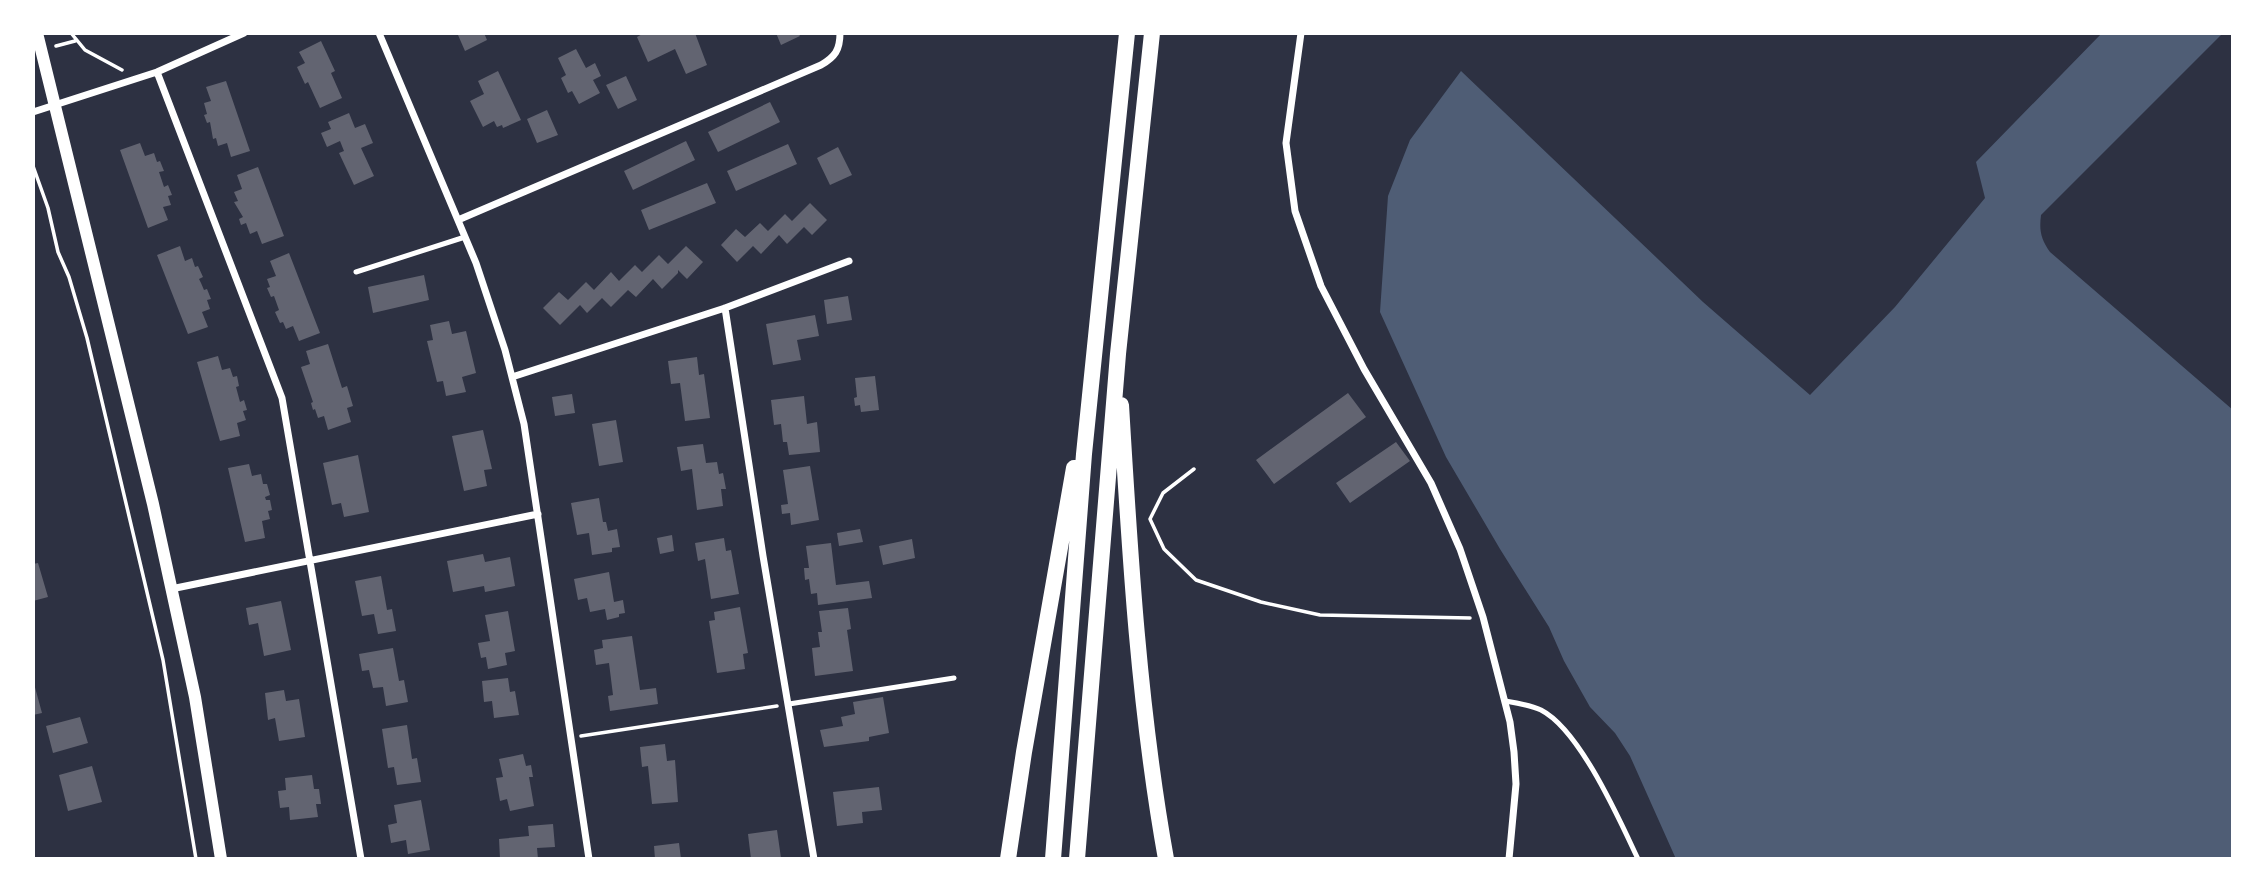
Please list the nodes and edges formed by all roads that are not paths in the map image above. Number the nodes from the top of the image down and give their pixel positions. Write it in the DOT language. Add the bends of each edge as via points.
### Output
graph roads {
  1 [pos="37,33"];
  2 [pos="244,33"];
  3 [pos="379,33"];
  4 [pos="840,33"];
  5 [pos="1127,33"];
  6 [pos="1152,33"];
  7 [pos="1301,33"];
  8 [pos="157,72"];
  9 [pos="55,106"];
  10 [pos="33,112"];
  11 [pos="458,220"];
  12 [pos="465,237"];
  13 [pos="849,261"];
  14 [pos="356,272"];
  15 [pos="725,308"];
  16 [pos="1094,351"];
  17 [pos="1118,354"];
  18 [pos="512,377"];
  19 [pos="538,514"];
  20 [pos="311,561"];
  21 [pos="171,589"];
  22 [pos="954,678"];
  23 [pos="1504,701"];
  24 [pos="789,704"];
  25 [pos="220,859"];
  26 [pos="361,859"];
  27 [pos="589,859"];
  28 [pos="814,859"];
  29 [pos="1009,859"];
  30 [pos="1053,859"];
  31 [pos="1077,859"];
  32 [pos="1166,859"];
  33 [pos="1508,859"];
  34 [pos="1638,859"];
  1 -- 9 [label="street"];
  2 -- 8 [label="street"];
  3 -- 11 [label="street"];
  4 -- 11 [label="street" via="838,52 821,65"];
  5 -- 16 [label="highway"];
  6 -- 17 [label="highway"];
  7 -- 23 [label="street" via="1286,143 1295,211 1321,286 1431,483 1460,549"];
  8 -- 9 [label="street"];
  8 -- 20 [label="street" via="282,398"];
  9 -- 10 [label="street"];
  9 -- 21 [label="street"];
  11 -- 12 [label="street"];
  12 -- 14 [label="lane"];
  12 -- 18 [label="street"];
  13 -- 15 [label="street"];
  15 -- 18 [label="street"];
  15 -- 24 [label="street"];
  16 -- 29 [label="highway"];
  16 -- 30 [label="highway"];
  17 -- 31 [label="highway"];
  17 -- 32 [label="highway" via="1135,632"];
  18 -- 19 [label="street"];
  19 -- 20 [label="street"];
  19 -- 27 [label="street"];
  20 -- 21 [label="street"];
  20 -- 26 [label="street"];
  21 -- 25 [label="street" via="195,697"];
  22 -- 24 [label="lane"];
  23 -- 33 [label="street" via="1516,785"];
  23 -- 34 [label="lane" via="1542,711 1558,722 1584,757"];
  24 -- 28 [label="street"];
}
